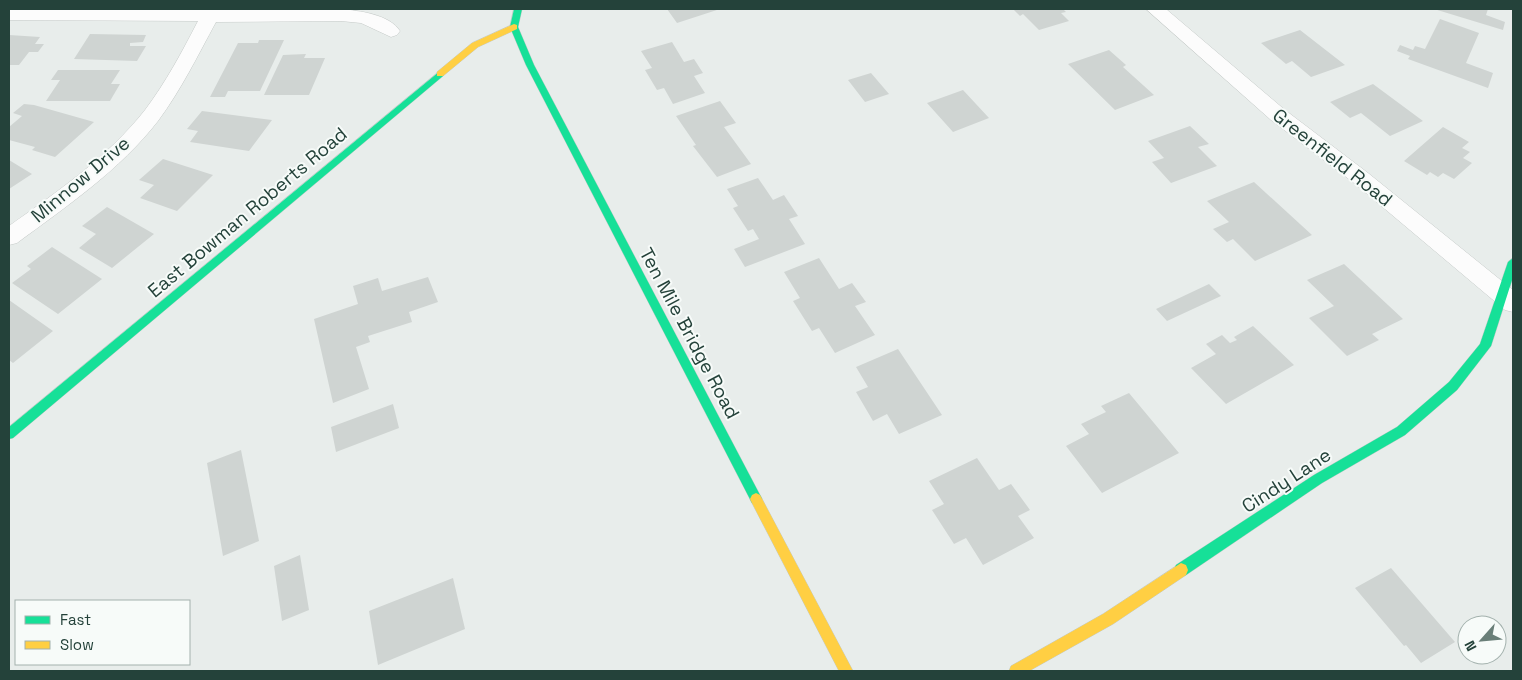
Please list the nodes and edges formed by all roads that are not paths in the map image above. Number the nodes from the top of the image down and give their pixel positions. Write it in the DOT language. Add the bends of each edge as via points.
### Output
graph roads {
  1 [pos="518,9"];
  2 [pos="1155,9"];
  3 [pos="9,14"];
  4 [pos="210,16"];
  5 [pos="514,27"];
  6 [pos="391,31"];
  7 [pos="9,237"];
  8 [pos="1513,262"];
  9 [pos="1508,298"];
  10 [pos="9,434"];
  11 [pos="846,671"];
  12 [pos="1016,671"];
  1 -- 5 [label="street"];
  2 -- 9 [label="street, Greenfield Road" via="1278,115"];
  3 -- 4 [label="street"];
  4 -- 6 [label="street" via="362,16"];
  4 -- 7 [label="street, Minnow Drive" via="167,95 136,132 83,182"];
  5 -- 10 [label="street, East Bowman Roberts Road" via="475,46 453,63"];
  5 -- 11 [label="street, Ten Mile Bridge Road" via="530,65"];
  8 -- 9 [label="street, Cindy Lane"];
  9 -- 12 [label="street, Cindy Lane" via="1485,346 1453,386 1401,431 1318,479 1108,619"];
}
